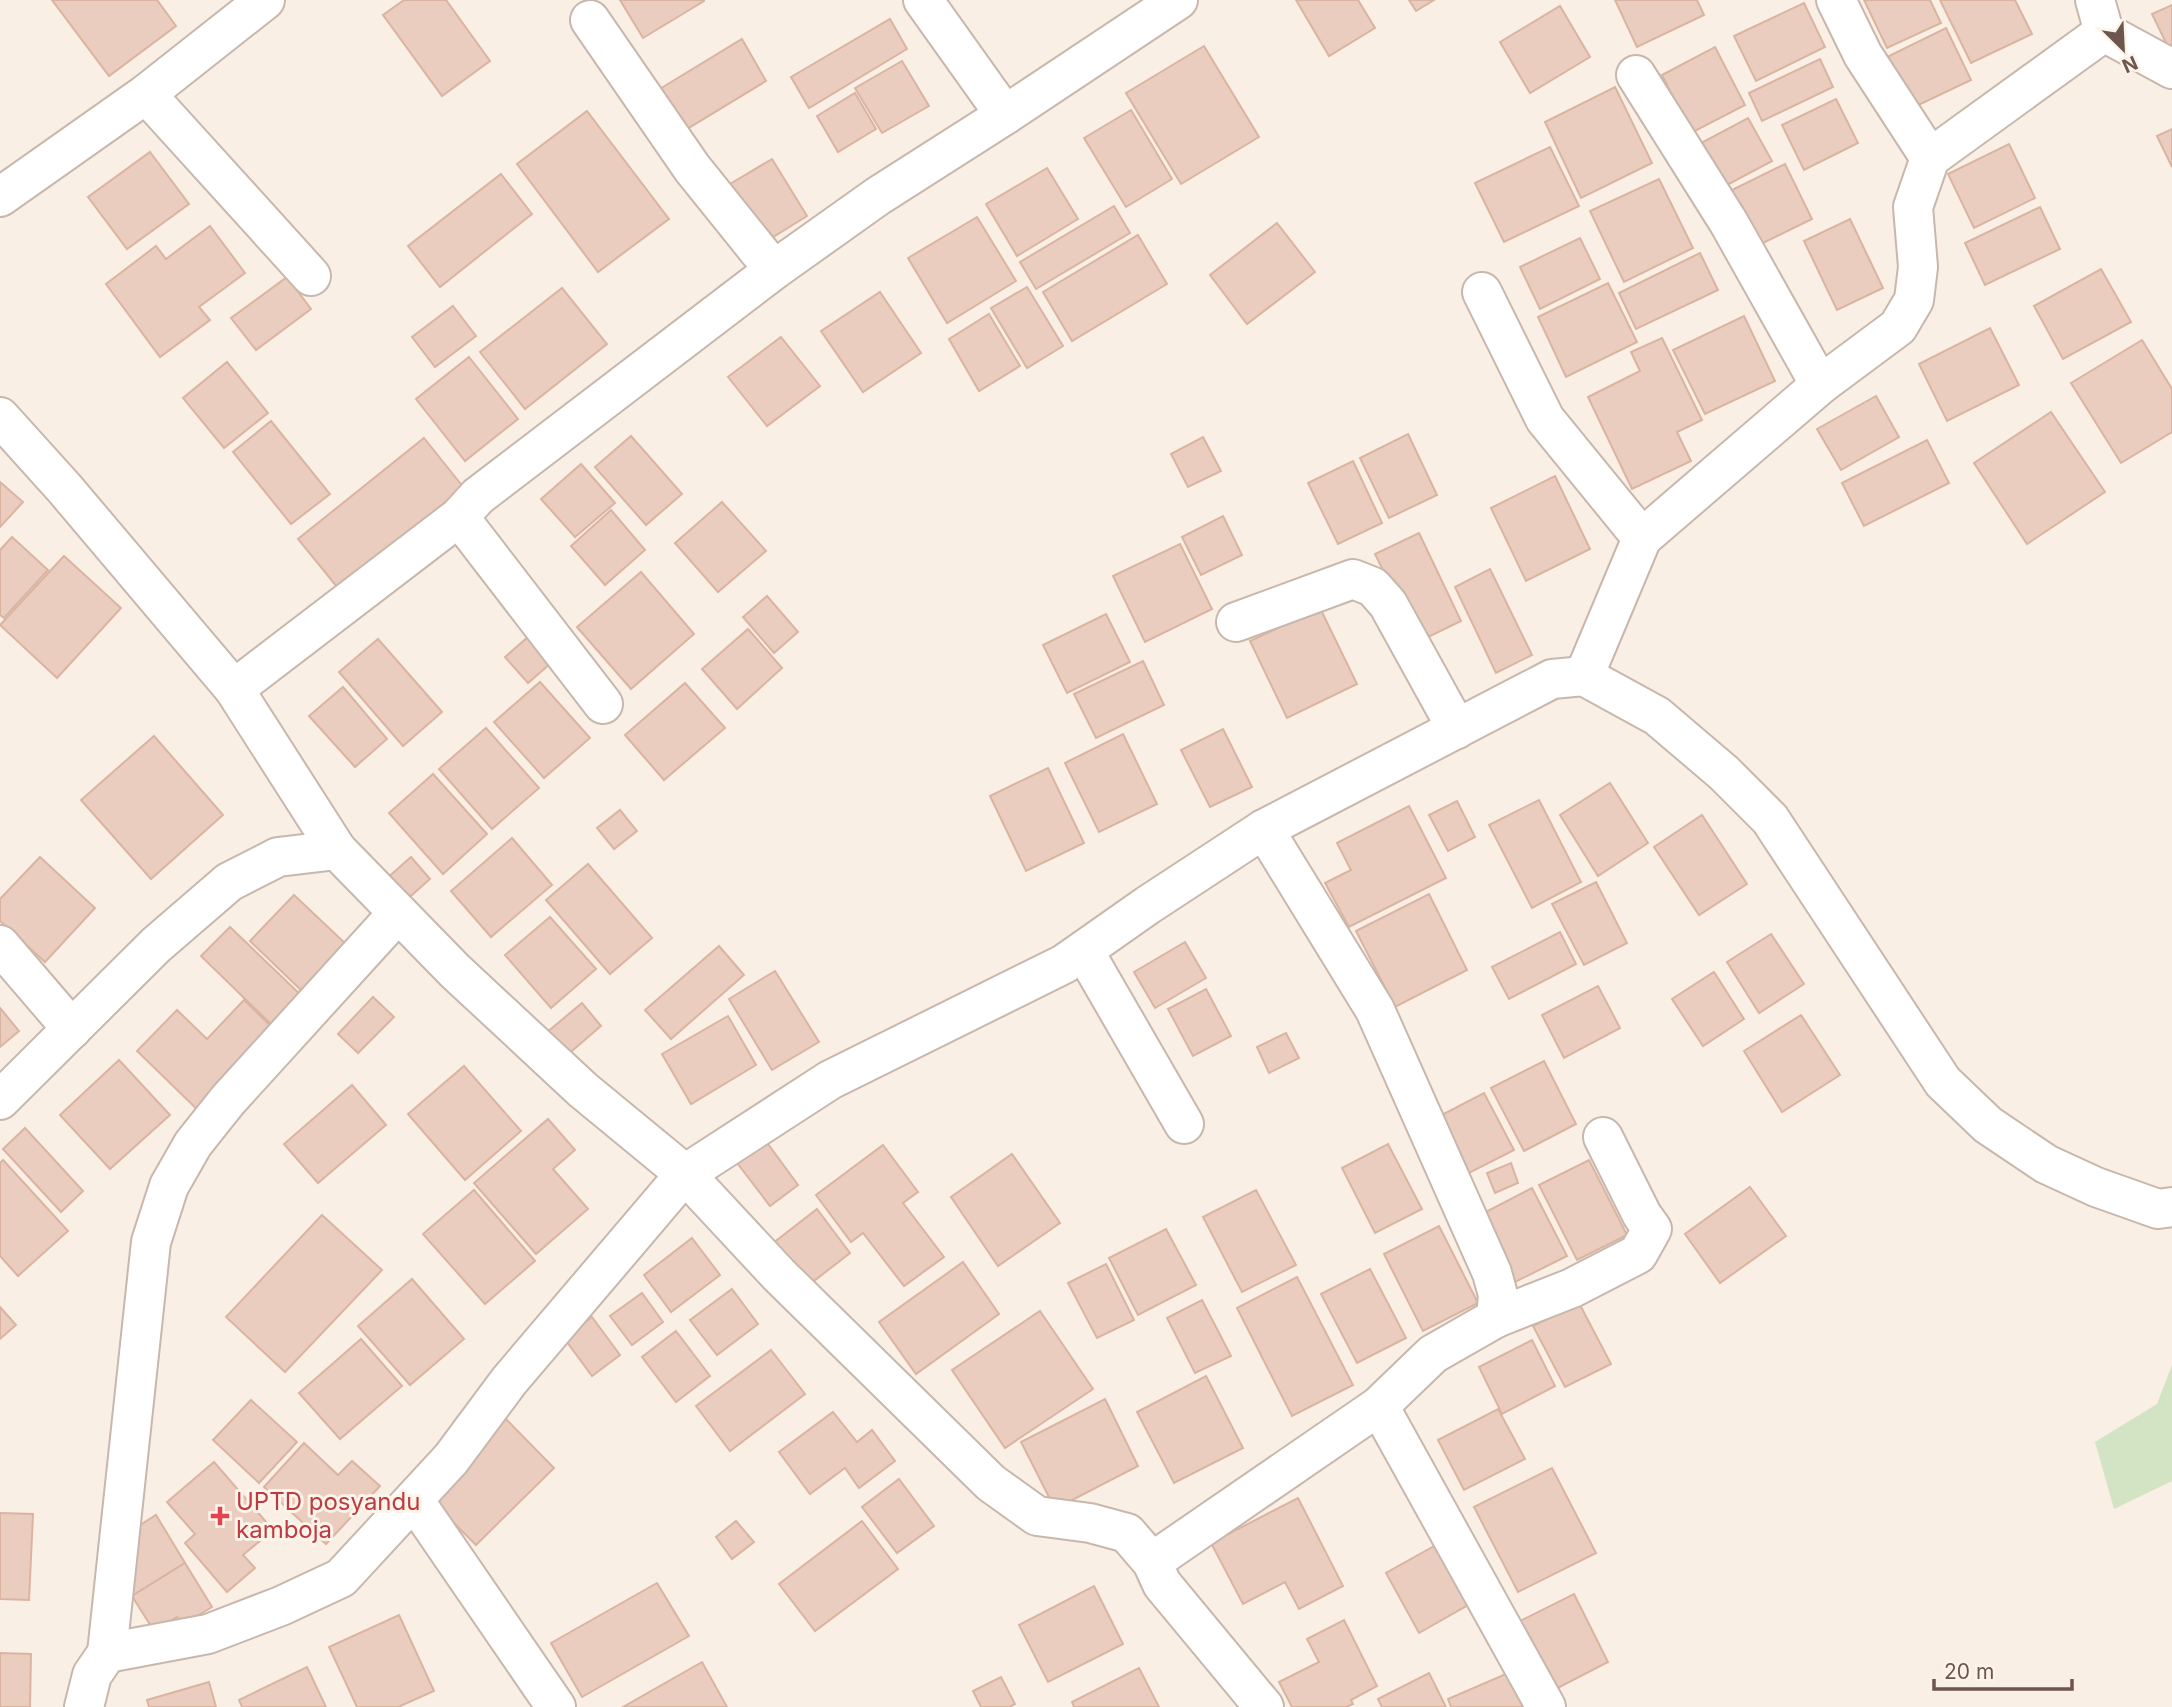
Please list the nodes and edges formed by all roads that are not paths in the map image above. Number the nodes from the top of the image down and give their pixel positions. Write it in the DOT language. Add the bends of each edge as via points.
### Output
graph roads {
  1 [pos="265,0"];
  2 [pos="923,0"];
  3 [pos="1178,0"];
  4 [pos="1836,0"];
  5 [pos="2099,16"];
  6 [pos="590,20"];
  7 [pos="2172,69"];
  8 [pos="1636,75"];
  9 [pos="146,94"];
  10 [pos="1005,116"];
  11 [pos="1930,158"];
  12 [pos="0,197"];
  13 [pos="774,270"];
  14 [pos="311,276"];
  15 [pos="1482,292"];
  16 [pos="1820,385"];
  17 [pos="0,417"];
  18 [pos="459,517"];
  19 [pos="1643,538"];
  20 [pos="1236,622"];
  21 [pos="1584,676"];
  22 [pos="234,689"];
  23 [pos="603,704"];
  24 [pos="1457,729"];
  25 [pos="1264,829"];
  26 [pos="337,850"];
  27 [pos="398,913"];
  28 [pos="0,945"];
  29 [pos="1084,951"];
  30 [pos="72,1029"];
  31 [pos="0,1100"];
  32 [pos="1184,1124"];
  33 [pos="1603,1137"];
  34 [pos="685,1174"];
  35 [pos="2172,1207"];
  36 [pos="1496,1318"];
  37 [pos="1378,1406"];
  38 [pos="414,1500"];
  39 [pos="1152,1562"];
  40 [pos="107,1653"];
  41 [pos="84,1707"];
  42 [pos="556,1707"];
  43 [pos="1264,1707"];
  44 [pos="1546,1707"];
  1 -- 9 [label="street"];
  2 -- 10 [label="street"];
  3 -- 10 [label="street"];
  4 -- 11 [label="street" via="1863,55"];
  5 -- 7 [label="street"];
  5 -- 11 [label="street"];
  6 -- 13 [label="street" via="692,167"];
  8 -- 16 [label="street" via="1729,223"];
  9 -- 12 [label="street"];
  9 -- 14 [label="street"];
  10 -- 13 [label="street" via="878,196"];
  11 -- 16 [label="street" via="1913,207 1918,267 1914,300 1898,327"];
  13 -- 18 [label="street" via="478,496"];
  15 -- 19 [label="street" via="1545,419"];
  16 -- 19 [label="street"];
  17 -- 22 [label="street"];
  18 -- 22 [label="street"];
  18 -- 23 [label="street"];
  19 -- 21 [label="street"];
  20 -- 24 [label="street" via="1353,579 1373,587 1388,604"];
  21 -- 24 [label="street" via="1552,679"];
  21 -- 35 [label="street" via="1657,716 1770,820 1943,1082 1988,1125 2046,1164 2096,1188 2158,1209"];
  22 -- 26 [label="street"];
  24 -- 25 [label="street"];
  25 -- 29 [label="street"];
  25 -- 36 [label="street" via="1375,1010 1492,1273 1498,1295"];
  26 -- 27 [label="street"];
  26 -- 30 [label="street" via="278,857 229,882 156,945"];
  27 -- 34 [label="street" via="583,1090"];
  27 -- 40 [label="street" via="228,1100 192,1144 169,1186 151,1242"];
  28 -- 30 [label="street"];
  29 -- 32 [label="street"];
  29 -- 34 [label="street" via="830,1080"];
  30 -- 31 [label="street"];
  33 -- 36 [label="street" via="1652,1229 1638,1254 1572,1289"];
  34 -- 38 [label="street"];
  34 -- 39 [label="street" via="779,1275 991,1483 1037,1516 1090,1522 1127,1533"];
  36 -- 37 [label="street" via="1433,1354"];
  37 -- 39 [label="street"];
  37 -- 44 [label="street"];
  38 -- 40 [label="street" via="341,1578 208,1634"];
  38 -- 42 [label="street"];
  39 -- 43 [label="street" via="1163,1584"];
  40 -- 41 [label="street" via="92,1675"];
}
